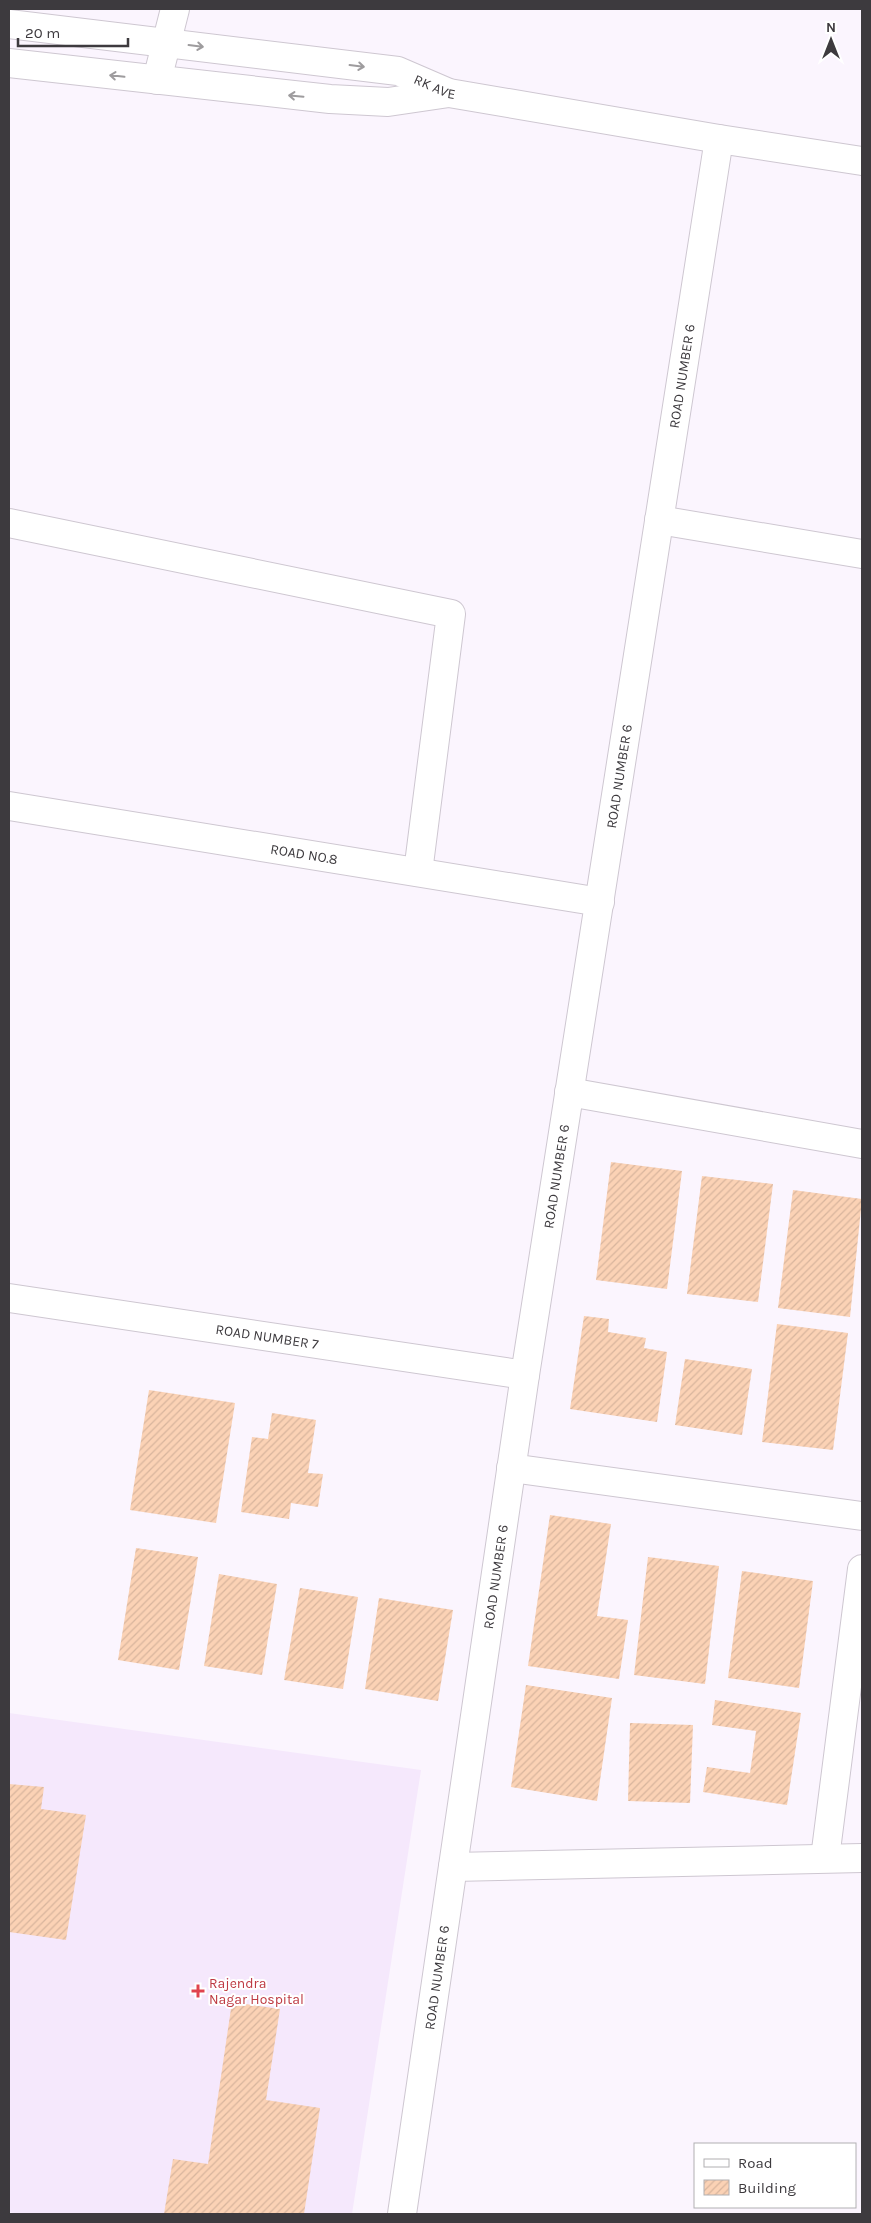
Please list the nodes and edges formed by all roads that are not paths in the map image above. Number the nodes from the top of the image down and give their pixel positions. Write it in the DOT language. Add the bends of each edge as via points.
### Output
graph roads {
  1 [pos="175,9"];
  2 [pos="9,24"];
  3 [pos="167,43"];
  4 [pos="9,64"];
  5 [pos="157,80"];
  6 [pos="449,92"];
  7 [pos="719,139"];
  8 [pos="862,161"];
  9 [pos="659,520"];
  10 [pos="9,523"];
  11 [pos="862,554"];
  12 [pos="9,806"];
  13 [pos="418,872"];
  14 [pos="600,902"];
  15 [pos="569,1092"];
  16 [pos="862,1144"];
  17 [pos="9,1298"];
  18 [pos="525,1375"];
  19 [pos="511,1468"];
  20 [pos="862,1516"];
  21 [pos="862,1568"];
  22 [pos="825,1858"];
  23 [pos="862,1858"];
  24 [pos="453,1867"];
  25 [pos="402,2214"];
  1 -- 3 [label="street"];
  2 -- 3 [label="street, RK AVE"];
  3 -- 5 [label="street"];
  3 -- 6 [label="street, RK AVE, one-way" via="398,71"];
  5 -- 4 [label="street, one-way"];
  6 -- 5 [label="street, one-way" via="388,102 274,94"];
  6 -- 7 [label="street, RK AVE"];
  7 -- 8 [label="street, RK AVE"];
  7 -- 9 [label="street, ROAD NUMBER 6"];
  9 -- 11 [label="street"];
  9 -- 14 [label="street, ROAD NUMBER 6"];
  10 -- 13 [label="street" via="451,614"];
  12 -- 13 [label="street, ROAD NO.8"];
  13 -- 14 [label="street, ROAD NO.8"];
  14 -- 15 [label="street, ROAD NUMBER 6"];
  15 -- 16 [label="street"];
  15 -- 18 [label="street, ROAD NUMBER 6"];
  17 -- 18 [label="street, ROAD NUMBER 7"];
  18 -- 19 [label="street, ROAD NUMBER 6"];
  19 -- 20 [label="street"];
  19 -- 24 [label="street, ROAD NUMBER 6"];
  21 -- 22 [label="street"];
  22 -- 23 [label="street"];
  22 -- 24 [label="street"];
  24 -- 25 [label="street, ROAD NUMBER 6"];
}
